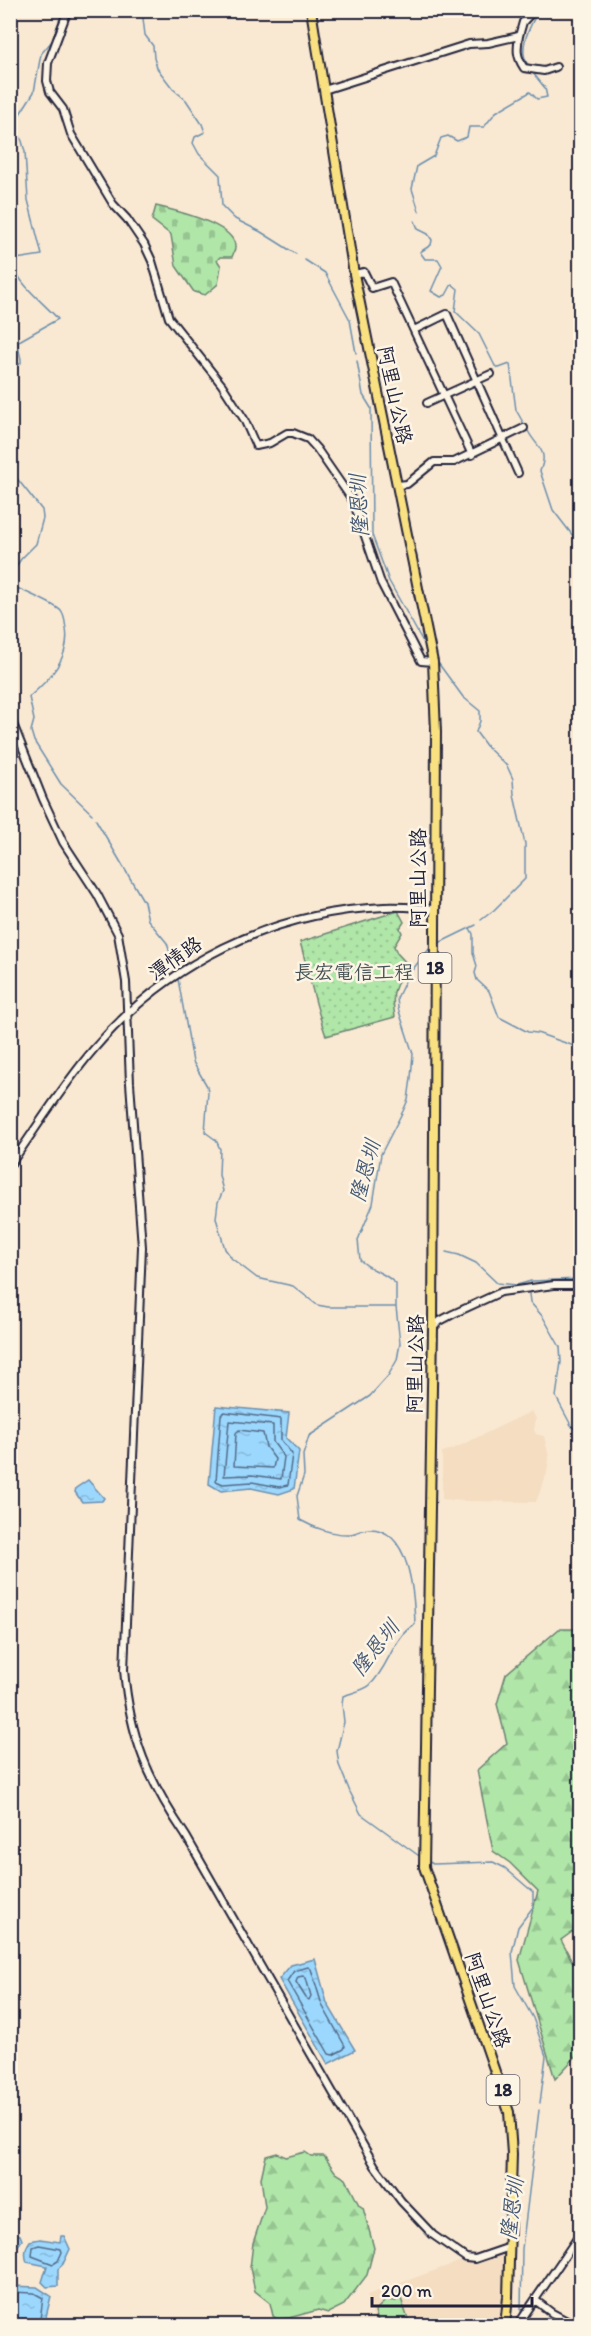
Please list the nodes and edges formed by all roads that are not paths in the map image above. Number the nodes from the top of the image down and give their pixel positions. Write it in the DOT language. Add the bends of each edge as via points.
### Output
graph roads {
  1 [pos="69,10"];
  2 [pos="311,10"];
  3 [pos="534,10"];
  4 [pos="519,36"];
  5 [pos="556,66"];
  6 [pos="324,90"];
  7 [pos="354,274"];
  8 [pos="414,330"];
  9 [pos="490,374"];
  10 [pos="477,380"];
  11 [pos="444,395"];
  12 [pos="427,403"];
  13 [pos="524,428"];
  14 [pos="503,438"];
  15 [pos="472,455"];
  16 [pos="518,473"];
  17 [pos="398,485"];
  18 [pos="433,662"];
  19 [pos="10,716"];
  20 [pos="434,909"];
  21 [pos="127,1015"];
  22 [pos="10,1165"];
  23 [pos="580,1285"];
  24 [pos="433,1328"];
  25 [pos="580,2234"];
  26 [pos="510,2247"];
  27 [pos="535,2300"];
  28 [pos="506,2325"];
  29 [pos="517,2325"];
  30 [pos="576,2325"];
  1 -- 18 [label="street" via="48,63 48,87 113,204 148,252 169,318 222,385 256,446 293,433 308,439 317,449 353,501 381,582 421,662"];
  2 -- 6 [label="main road, 18"];
  3 -- 4 [label="street" via="523,22"];
  4 -- 5 [label="street" via="518,60 524,68 544,71"];
  4 -- 6 [label="street" via="468,44"];
  6 -- 7 [label="main road, 阿里山公路 / 18"];
  7 -- 8 [label="street" via="364,273 372,288 391,282"];
  7 -- 17 [label="main road, 阿里山公路 / 18"];
  8 -- 10 [label="street" via="447,314"];
  8 -- 11 [label="street"];
  9 -- 10 [label="street"];
  10 -- 11 [label="street"];
  10 -- 14 [label="street"];
  11 -- 12 [label="street"];
  11 -- 15 [label="street"];
  13 -- 14 [label="street"];
  14 -- 15 [label="street"];
  14 -- 16 [label="street"];
  15 -- 17 [label="street" via="454,462 434,462 407,483"];
  17 -- 18 [label="main road, 阿里山公路 / 18"];
  18 -- 20 [label="main road, 阿里山公路 / 18"];
  19 -- 21 [label="street" via="63,842 118,933"];
  20 -- 21 [label="street, 潭情路" via="358,909 262,931 220,948 178,973"];
  20 -- 24 [label="main road, 阿里山公路 / 18"];
  21 -- 22 [label="street, 潭情路" via="93,1050"];
  21 -- 26 [label="street" via="142,1247 124,1670 136,1742 167,1808 381,2175 432,2235 466,2258 475,2259"];
  23 -- 24 [label="street" via="501,1292 446,1317"];
  24 -- 26 [label="main road, 阿里山公路 / 18" via="424,1867 509,2112"];
  25 -- 27 [label="street"];
  26 -- 28 [label="main road, 阿里山公路 / 18"];
  27 -- 29 [label="street"];
  27 -- 30 [label="street"];
}
